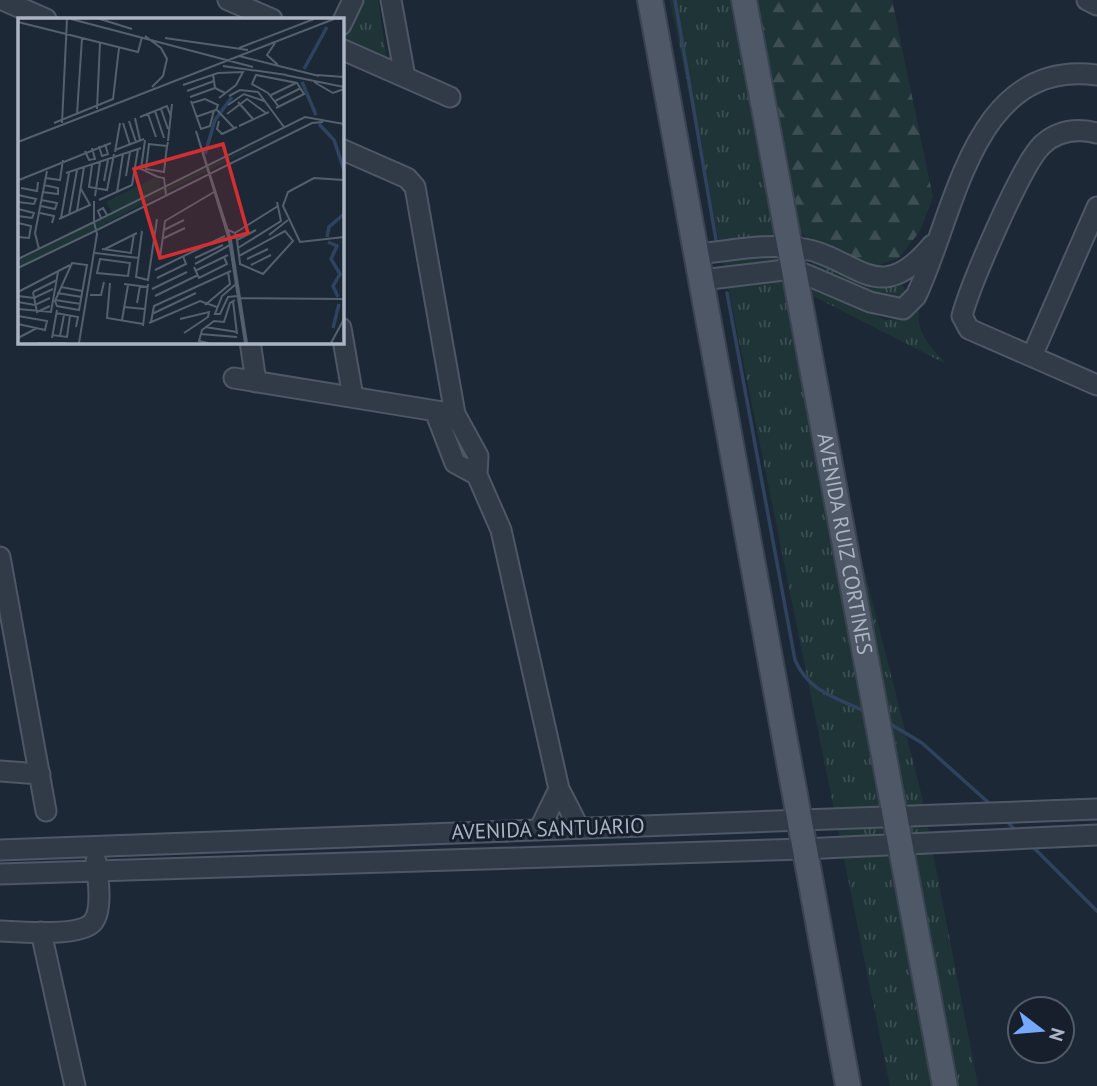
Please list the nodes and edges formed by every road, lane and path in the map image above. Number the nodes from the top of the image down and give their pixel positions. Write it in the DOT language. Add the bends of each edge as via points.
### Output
graph roads {
  1 [pos="228,0"];
  2 [pos="353,0"];
  3 [pos="391,0"];
  4 [pos="650,0"];
  5 [pos="744,0"];
  6 [pos="1087,0"];
  7 [pos="5,1"];
  8 [pos="1097,5"];
  9 [pos="263,10"];
  10 [pos="44,18"];
  11 [pos="343,21"];
  12 [pos="343,50"];
  13 [pos="1097,75"];
  14 [pos="405,77"];
  15 [pos="450,97"];
  16 [pos="1097,133"];
  17 [pos="343,150"];
  18 [pos="1097,208"];
  19 [pos="935,242"];
  20 [pos="697,254"];
  21 [pos="791,258"];
  22 [pos="702,279"];
  23 [pos="343,340"];
  24 [pos="250,343"];
  25 [pos="1032,356"];
  26 [pos="234,378"];
  27 [pos="256,382"];
  28 [pos="1097,385"];
  29 [pos="353,397"];
  30 [pos="435,411"];
  31 [pos="455,414"];
  32 [pos="477,475"];
  33 [pos="0,556"];
  34 [pos="0,771"];
  35 [pos="40,774"];
  36 [pos="559,789"];
  37 [pos="1097,809"];
  38 [pos="46,811"];
  39 [pos="895,816"];
  40 [pos="797,820"];
  41 [pos="579,828"];
  42 [pos="539,830"];
  43 [pos="445,833"];
  44 [pos="1097,835"];
  45 [pos="901,843"];
  46 [pos="95,848"];
  47 [pos="803,849"];
  48 [pos="0,850"];
  49 [pos="448,860"];
  50 [pos="97,872"];
  51 [pos="0,874"];
  52 [pos="0,931"];
  53 [pos="41,932"];
  54 [pos="75,1086"];
  55 [pos="848,1086"];
  56 [pos="945,1086"];
  1 -- 9 [label="street"];
  2 -- 11 [label="street"];
  3 -- 14 [label="street"];
  4 -- 20 [label="main road"];
  5 -- 21 [label="main road, AVENIDA RUIZ CORTINES"];
  6 -- 8 [label="street"];
  7 -- 10 [label="street"];
  12 -- 14 [label="street"];
  13 -- 19 [label="street" via="1043,80 1020,91 998,111 979,141"];
  14 -- 15 [label="street"];
  16 -- 25 [label="street" via="1056,135 1031,159 964,310 963,322 969,329"];
  17 -- 31 [label="street" via="407,178 415,187"];
  18 -- 25 [label="street"];
  19 -- 21 [label="street" via="908,269 880,278 813,251"];
  19 -- 21 [label="street" via="916,296 903,309 870,302"];
  20 -- 21 [label="street"];
  20 -- 22 [label="main road"];
  21 -- 22 [label="street"];
  21 -- 39 [label="main road, AVENIDA RUIZ CORTINES"];
  22 -- 40 [label="main road"];
  23 -- 29 [label="street"];
  24 -- 27 [label="street"];
  25 -- 28 [label="street"];
  26 -- 27 [label="street"];
  27 -- 29 [label="street"];
  29 -- 30 [label="street"];
  30 -- 31 [label="street"];
  30 -- 32 [label="street" via="455,463"];
  31 -- 32 [label="street" via="478,456"];
  32 -- 36 [label="street" via="500,530"];
  33 -- 35 [label="street"];
  34 -- 35 [label="street"];
  35 -- 38 [label="street"];
  36 -- 41 [label="street"];
  36 -- 42 [label="street"];
  37 -- 39 [label="street, AVENIDA SANTUARIO"];
  39 -- 40 [label="street, AVENIDA SANTUARIO"];
  39 -- 45 [label="main road, AVENIDA RUIZ CORTINES"];
  40 -- 41 [label="street, AVENIDA SANTUARIO"];
  40 -- 47 [label="main road"];
  41 -- 42 [label="street, AVENIDA SANTUARIO"];
  42 -- 43 [label="street, AVENIDA SANTUARIO"];
  43 -- 46 [label="street, AVENIDA SANTUARIO"];
  43 -- 49 [label="street"];
  44 -- 45 [label="street, AVENIDA SANTUARIO"];
  45 -- 47 [label="street, AVENIDA SANTUARIO"];
  45 -- 56 [label="main road, AVENIDA RUIZ CORTINES"];
  46 -- 48 [label="street, AVENIDA SANTUARIO"];
  46 -- 50 [label="street"];
  47 -- 49 [label="street, AVENIDA SANTUARIO"];
  47 -- 55 [label="main road"];
  49 -- 50 [label="street, AVENIDA SANTUARIO"];
  50 -- 51 [label="street, AVENIDA SANTUARIO"];
  50 -- 53 [label="street" via="97,912 92,923 82,929"];
  52 -- 53 [label="street"];
  53 -- 54 [label="street"];
}
